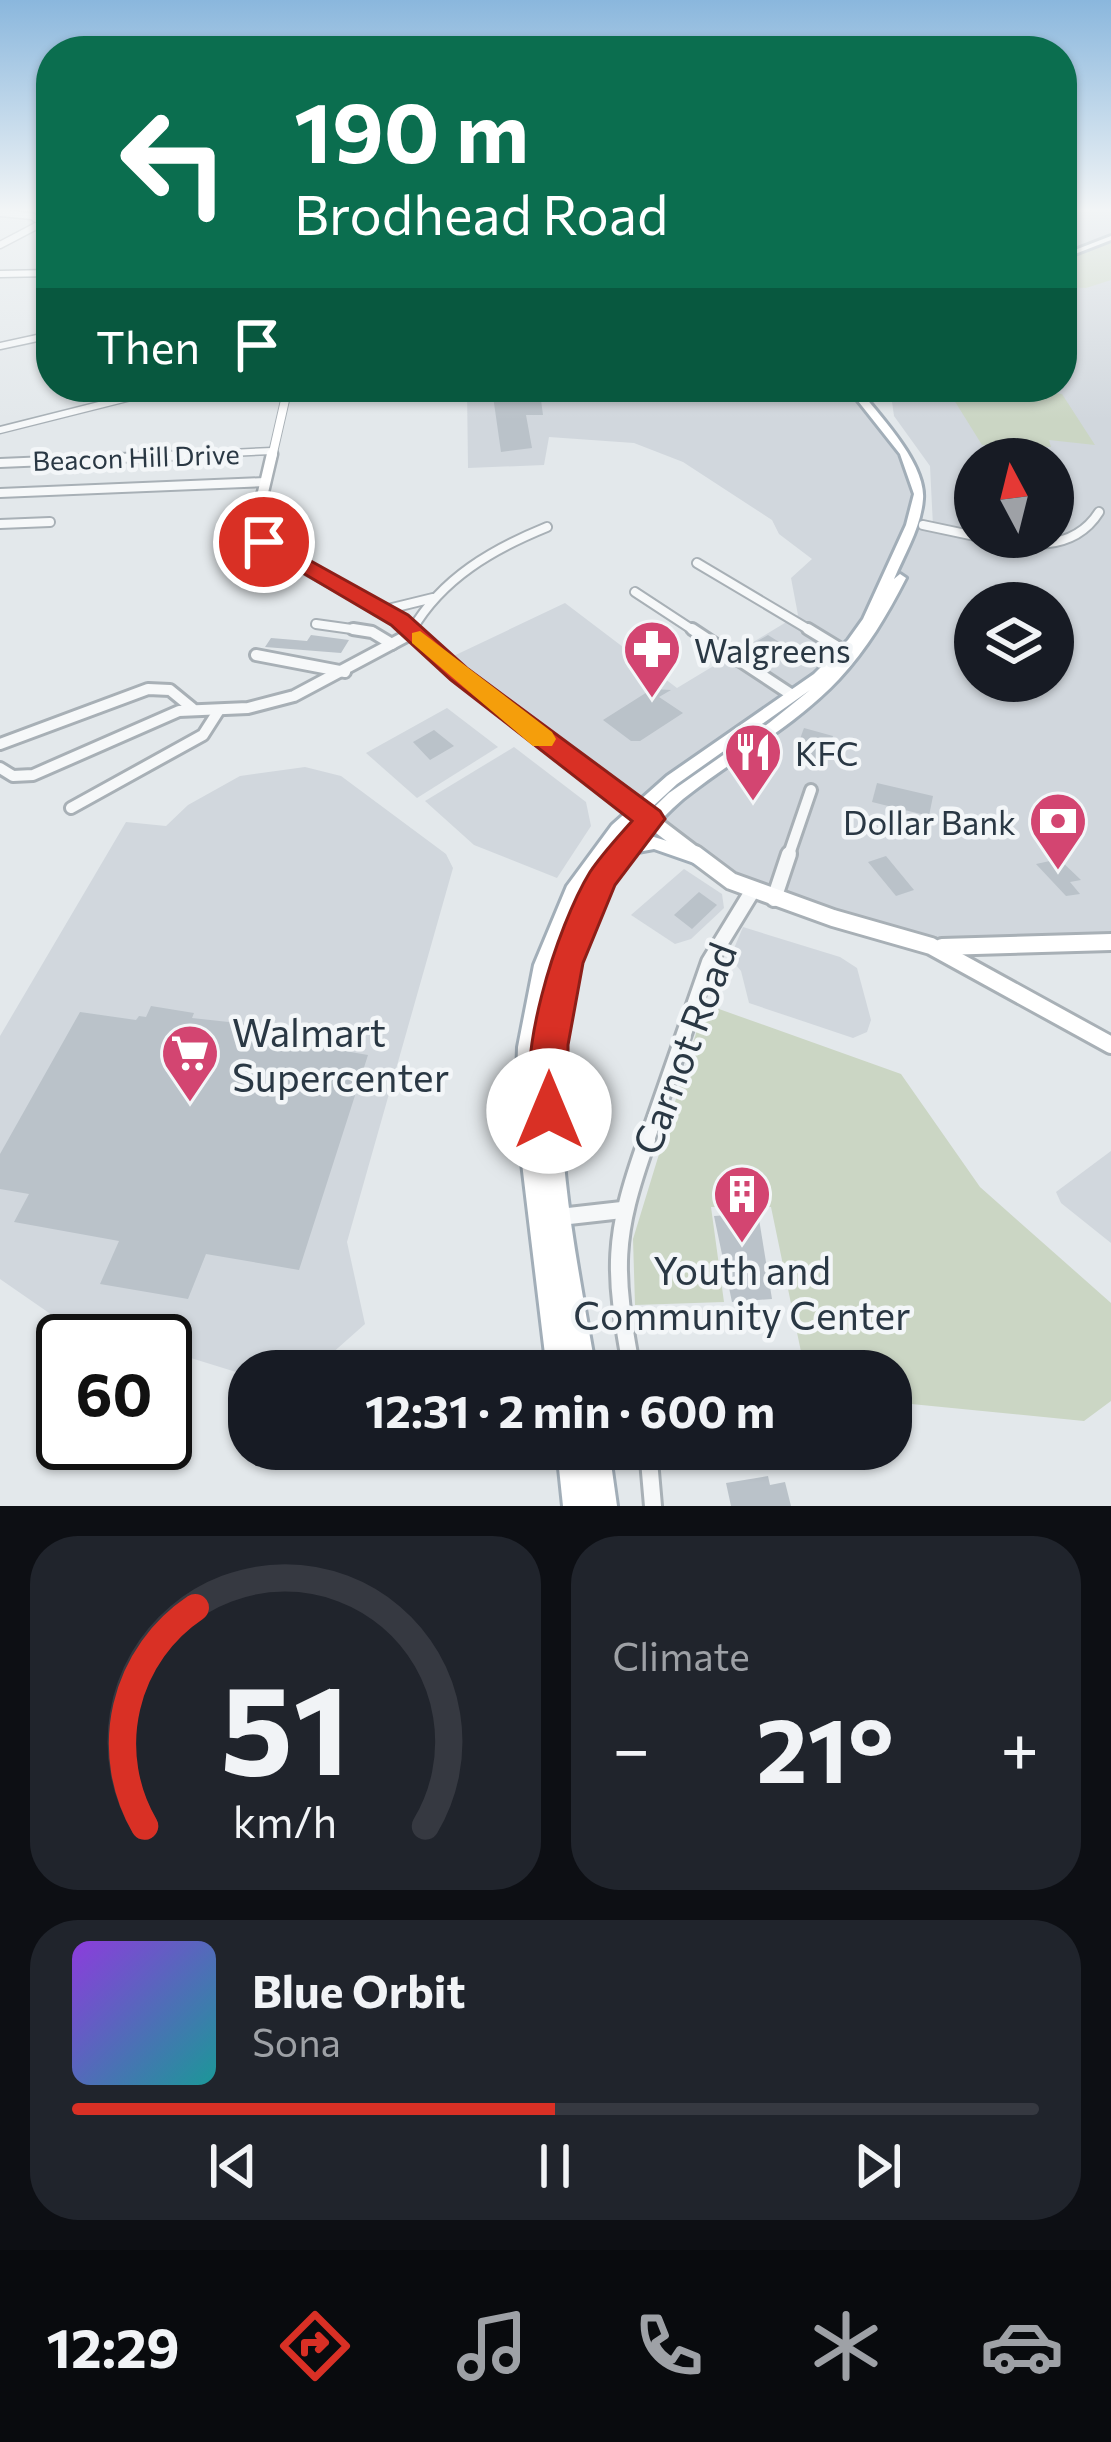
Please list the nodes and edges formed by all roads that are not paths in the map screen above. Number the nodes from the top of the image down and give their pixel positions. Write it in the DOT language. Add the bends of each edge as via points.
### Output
graph roads {
  1 [pos="36,342"];
  2 [pos="0,348"];
  3 [pos="111,402"];
  4 [pos="284,402"];
  5 [pos="866,402"];
  6 [pos="867,402"];
  7 [pos="0,430"];
  8 [pos="272,451"];
  9 [pos="0,463"];
  10 [pos="265,482"];
  11 [pos="0,493"];
  12 [pos="1099,512"];
  13 [pos="50,522"];
  14 [pos="0,524"];
  15 [pos="923,525"];
  16 [pos="548,527"];
  17 [pos="954,532"];
  18 [pos="1074,533"];
  19 [pos="697,563"];
  20 [pos="635,592"];
  21 [pos="437,596"];
  22 [pos="384,610"];
  23 [pos="316,624"];
  24 [pos="412,631"];
  25 [pos="392,644"];
  26 [pos="850,654"];
  27 [pos="256,655"];
  28 [pos="345,672"];
  29 [pos="792,695"];
  30 [pos="192,709"];
  31 [pos="219,710"];
  32 [pos="0,744"];
  33 [pos="0,768"];
  34 [pos="811,790"];
  35 [pos="71,808"];
  36 [pos="644,814"];
  37 [pos="623,849"];
  38 [pos="700,858"];
  39 [pos="753,890"];
  40 [pos="774,899"];
  41 [pos="1111,943"];
  42 [pos="932,946"];
  43 [pos="1111,1046"];
  44 [pos="622,1210"];
  45 [pos="550,1219"];
  46 [pos="558,1350"];
  47 [pos="579,1350"];
  48 [pos="628,1350"];
  49 [pos="573,1470"];
  50 [pos="599,1470"];
  51 [pos="650,1470"];
  52 [pos="577,1506"];
  53 [pos="603,1506"];
  54 [pos="653,1506"];
  1 -- 2 [label="street"];
  3 -- 7 [label="street, Beacon Hill Drive"];
  4 -- 8 [label="main road"];
  5 -- 26 [label="main road" via="909,461 919,497"];
  6 -- 15 [label="main road" via="922,469"];
  8 -- 9 [label="street, Beacon Hill Drive"];
  8 -- 10 [label="main road"];
  10 -- 11 [label="street"];
  10 -- 22 [label="main road" via="256,522 271,549"];
  12 -- 18 [label="street"];
  13 -- 14 [label="street"];
  15 -- 17 [label="street"];
  15 -- 26 [label="main road" via="878,625"];
  16 -- 21 [label="street" via="492,554"];
  19 -- 26 [label="street"];
  20 -- 29 [label="street"];
  21 -- 22 [label="street"];
  21 -- 24 [label="street"];
  22 -- 24 [label="main road"];
  23 -- 25 [label="street" via="372,632"];
  24 -- 25 [label="street"];
  24 -- 36 [label="main road"];
  25 -- 28 [label="street"];
  26 -- 29 [label="main road"];
  26 -- 36 [label="main road" via="809,700"];
  27 -- 28 [label="street"];
  28 -- 31 [label="street" via="283,700"];
  29 -- 36 [label="main road"];
  30 -- 31 [label="street"];
  30 -- 32 [label="street" via="170,690 148,689"];
  30 -- 33 [label="street" via="33,775"];
  31 -- 35 [label="street" via="202,735"];
  34 -- 40 [label="street"];
  36 -- 37 [label="main road"];
  36 -- 38 [label="main road"];
  36 -- 45 [label="main road" via="603,846 573,891 536,994 525,1090"];
  37 -- 38 [label="main road" via="654,843"];
  37 -- 45 [label="main road" via="577,931 554,1017"];
  38 -- 39 [label="main road"];
  39 -- 40 [label="main road"];
  39 -- 44 [label="street, Carnot Road" via="709,962"];
  40 -- 42 [label="main road"];
  41 -- 42 [label="main road"];
  42 -- 43 [label="main road"];
  44 -- 45 [label="street"];
  44 -- 48 [label="street, Carnot Road" via="615,1282"];
  45 -- 46 [label="main road"];
  45 -- 47 [label="main road"];
  49 -- 52 [label="main road"];
  50 -- 53 [label="main road"];
  51 -- 54 [label="street"];
}
